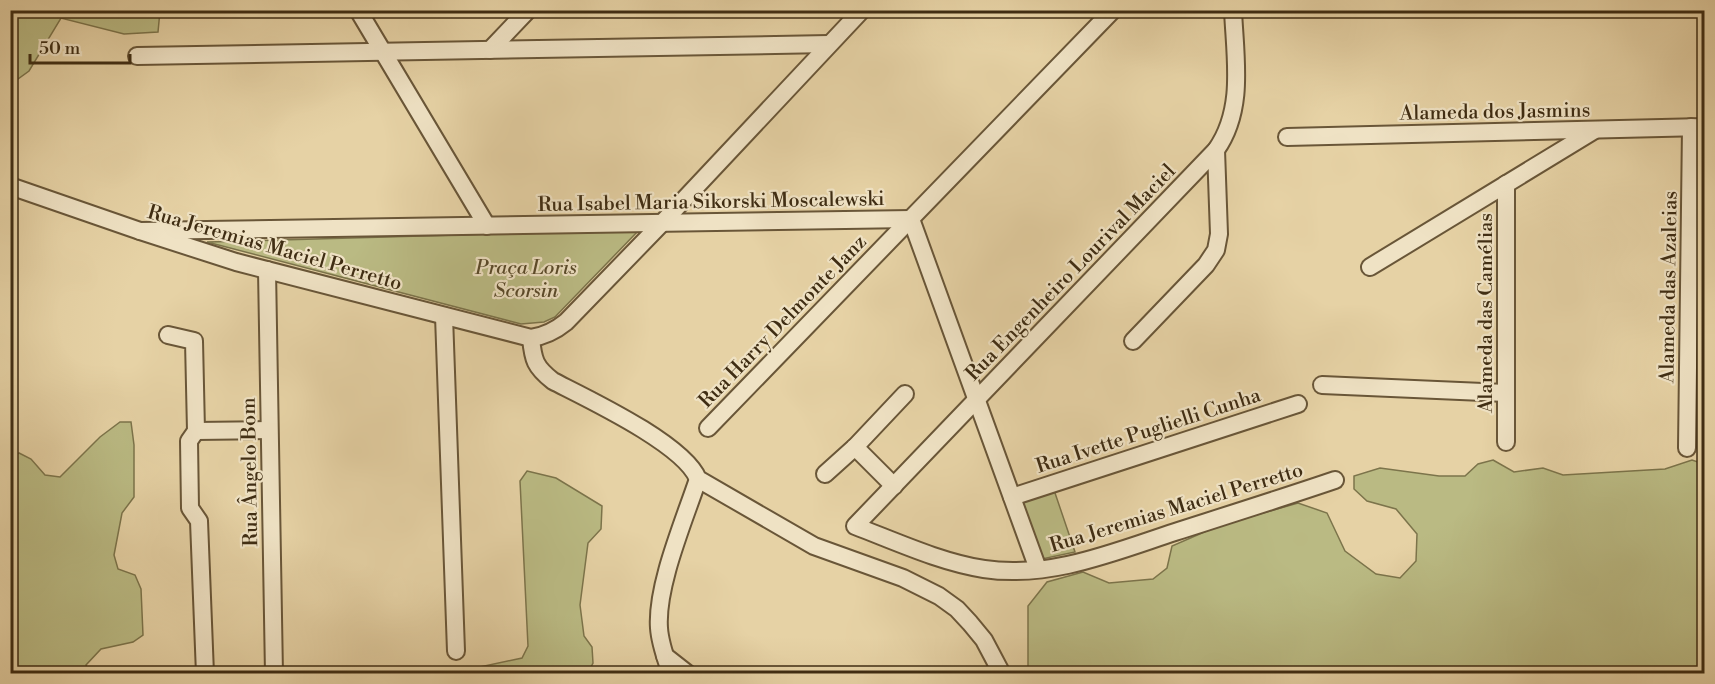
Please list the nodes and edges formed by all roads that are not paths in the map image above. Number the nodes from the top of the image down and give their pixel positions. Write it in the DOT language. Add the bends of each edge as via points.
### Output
graph roads {
  1 [pos="358,10"];
  2 [pos="528,10"];
  3 [pos="862,10"];
  4 [pos="1113,10"];
  5 [pos="1233,10"];
  6 [pos="830,44"];
  7 [pos="490,50"];
  8 [pos="383,52"];
  9 [pos="137,56"];
  10 [pos="1698,127"];
  11 [pos="1596,129"];
  12 [pos="1287,137"];
  13 [pos="1216,150"];
  14 [pos="1506,184"];
  15 [pos="10,186"];
  16 [pos="911,219"];
  17 [pos="662,223"];
  18 [pos="487,226"];
  19 [pos="140,231"];
  20 [pos="1370,267"];
  21 [pos="267,270"];
  22 [pos="444,316"];
  23 [pos="168,335"];
  24 [pos="531,338"];
  25 [pos="1132,341"];
  26 [pos="1322,385"];
  27 [pos="1506,393"];
  28 [pos="905,394"];
  29 [pos="976,400"];
  30 [pos="1298,404"];
  31 [pos="708,428"];
  32 [pos="269,430"];
  33 [pos="196,431"];
  34 [pos="1506,442"];
  35 [pos="855,447"];
  36 [pos="1688,448"];
  37 [pos="825,474"];
  38 [pos="698,479"];
  39 [pos="1335,480"];
  40 [pos="894,486"];
  41 [pos="1012,497"];
  42 [pos="855,526"];
  43 [pos="1038,569"];
  44 [pos="456,651"];
  45 [pos="665,656"];
  46 [pos="204,674"];
  47 [pos="274,674"];
  48 [pos="671,674"];
  49 [pos="687,674"];
  50 [pos="1002,674"];
  1 -- 8 [label="street"];
  2 -- 7 [label="street"];
  3 -- 6 [label="street"];
  4 -- 16 [label="street, Rua Harry Delmonte Janz"];
  5 -- 13 [label="street, Rua Engenheiro Lourival Maciel" via="1235,101 1228,129"];
  6 -- 7 [label="street"];
  6 -- 17 [label="street"];
  7 -- 8 [label="street"];
  8 -- 9 [label="street"];
  8 -- 18 [label="street"];
  10 -- 11 [label="street, Alameda dos Jasmins"];
  10 -- 36 [label="street, Alameda das Azaleias"];
  11 -- 12 [label="street, Alameda dos Jasmins"];
  11 -- 14 [label="street"];
  13 -- 25 [label="street" via="1216,250"];
  13 -- 29 [label="street, Rua Engenheiro Lourival Maciel"];
  14 -- 20 [label="street"];
  14 -- 27 [label="street, Alameda das Camélias"];
  15 -- 19 [label="street, Rua Jeremias Maciel Perretto"];
  16 -- 17 [label="street, Rua Isabel Maria Sikorski Moscalewski"];
  16 -- 29 [label="street, Rua Isabel Maria Sikorski Moscalewski"];
  16 -- 31 [label="street, Rua Harry Delmonte Janz"];
  17 -- 18 [label="street, Rua Isabel Maria Sikorski Moscalewski"];
  17 -- 24 [label="street" via="566,322"];
  18 -- 19 [label="street, Rua Isabel Maria Sikorski Moscalewski"];
  19 -- 21 [label="street, Rua Jeremias Maciel Perretto"];
  21 -- 22 [label="street, Rua Jeremias Maciel Perretto"];
  21 -- 32 [label="street, Rua Ângelo Bom"];
  22 -- 24 [label="street, Rua Jeremias Maciel Perretto"];
  22 -- 44 [label="street"];
  23 -- 33 [label="street" via="194,340"];
  24 -- 38 [label="street" via="535,362 542,372 645,431 689,464"];
  26 -- 27 [label="street"];
  27 -- 34 [label="street, Alameda das Camélias"];
  28 -- 35 [label="street"];
  29 -- 40 [label="street, Rua Engenheiro Lourival Maciel"];
  29 -- 41 [label="street, Rua Isabel Maria Sikorski Moscalewski"];
  30 -- 41 [label="street, Rua Ivette Puglielli Cunha"];
  32 -- 33 [label="street"];
  32 -- 47 [label="street, Rua Ângelo Bom"];
  33 -- 46 [label="street" via="189,441 190,508 199,521"];
  35 -- 37 [label="street"];
  35 -- 40 [label="street"];
  38 -- 45 [label="street" via="661,595 659,630"];
  38 -- 50 [label="street" via="814,546 903,578 939,596 957,609 984,640"];
  39 -- 43 [label="street, Rua Jeremias Maciel Perretto" via="1098,557"];
  40 -- 42 [label="street, Rua Engenheiro Lourival Maciel"];
  41 -- 43 [label="street, Rua Isabel Maria Sikorski Moscalewski"];
  42 -- 43 [label="street, Rua Jeremias Maciel Perretto" via="959,564 1013,571"];
  45 -- 48 [label="street"];
  45 -- 49 [label="street"];
}
